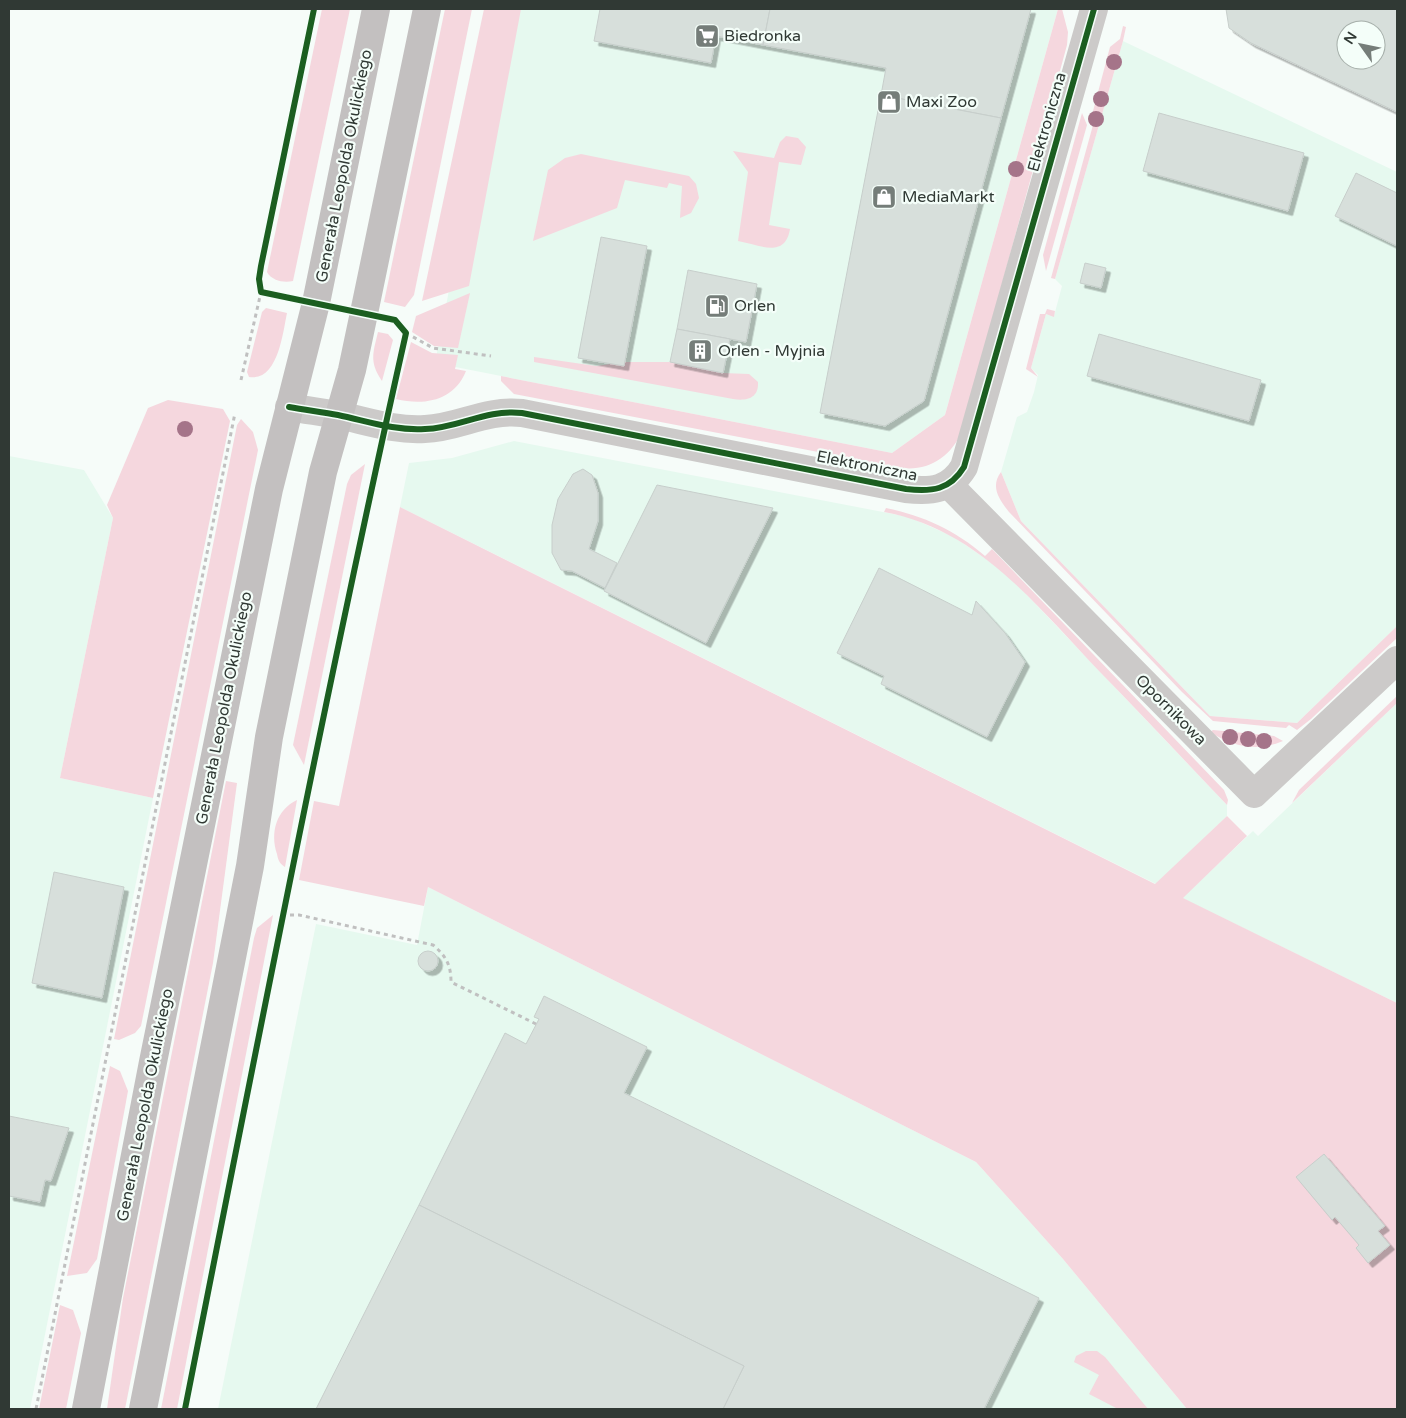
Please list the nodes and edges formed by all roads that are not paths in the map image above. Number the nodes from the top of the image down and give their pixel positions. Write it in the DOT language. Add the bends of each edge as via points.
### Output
graph roads {
  1 [pos="376,9"];
  2 [pos="427,9"];
  3 [pos="1094,9"];
  4 [pos="289,407"];
  5 [pos="338,415"];
  6 [pos="949,484"];
  7 [pos="1397,660"];
  8 [pos="86,1409"];
  9 [pos="143,1409"];
  1 -- 4 [label="main road, Generała Leopolda Okulickiego" via="316,303"];
  2 -- 5 [label="main road" via="364,313"];
  3 -- 6 [label="street, Elektroniczna" via="964,468"];
  4 -- 5 [label="street, Elektroniczna"];
  4 -- 8 [label="main road, Generała Leopolda Okulickiego" via="268,489"];
  5 -- 6 [label="street, Elektroniczna" via="384,426 422,430 491,413 522,413 906,489 939,490"];
  5 -- 9 [label="main road" via="321,481 269,737 248,875"];
  6 -- 7 [label="street, Opornikowa" via="1254,794"];
}
